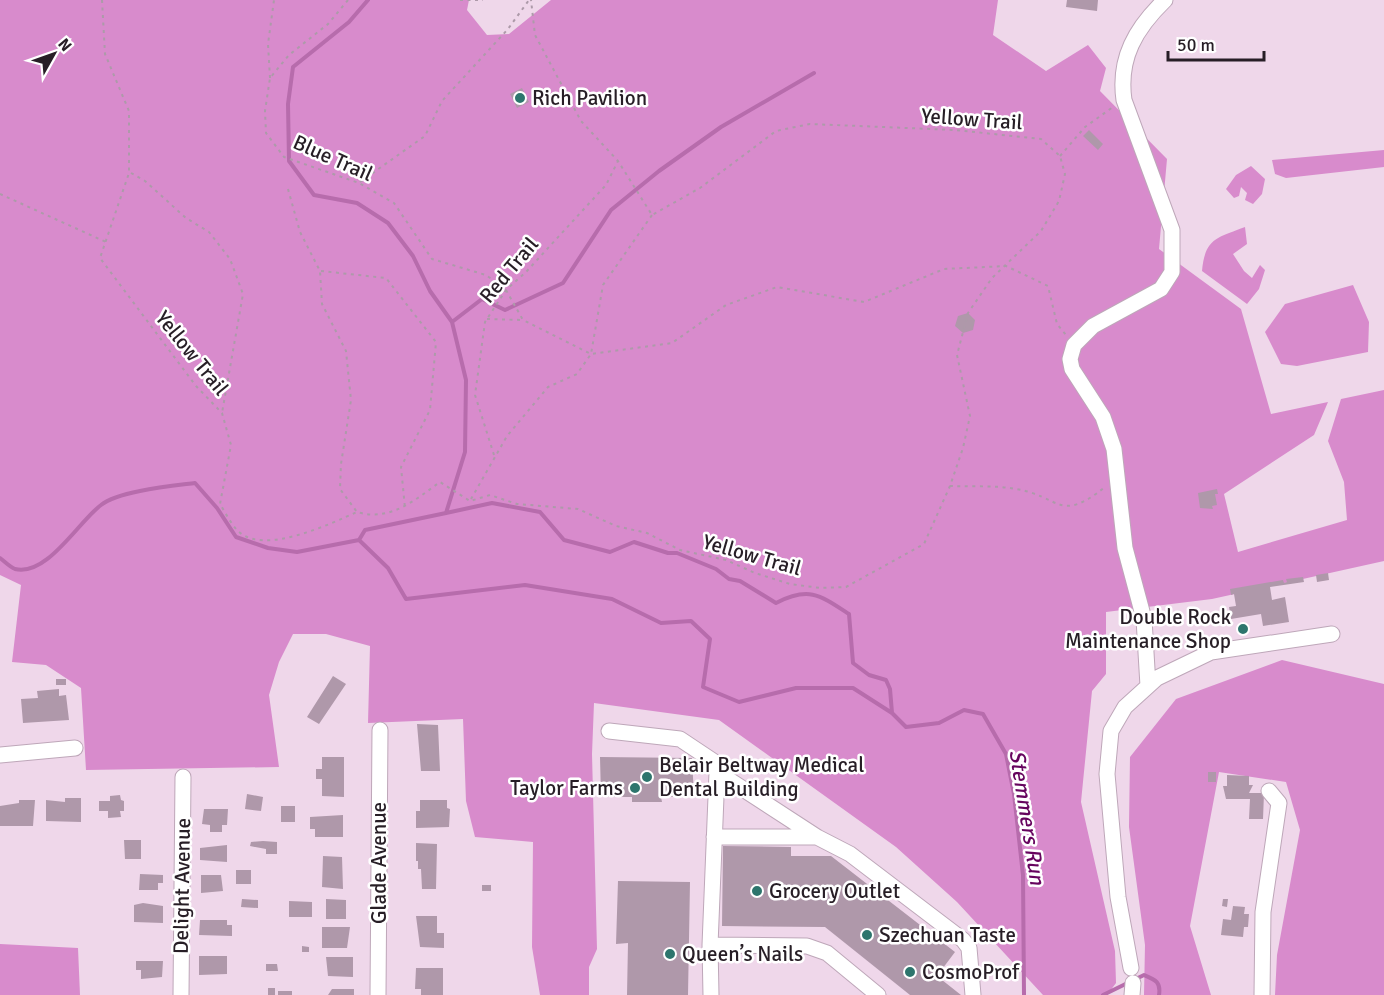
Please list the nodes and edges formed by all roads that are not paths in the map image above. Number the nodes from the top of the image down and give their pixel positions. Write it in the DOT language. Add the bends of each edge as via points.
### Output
graph roads {
  1 [pos="1165,0"];
  2 [pos="1332,634"];
  3 [pos="1148,686"];
  4 [pos="380,730"];
  5 [pos="609,731"];
  6 [pos="75,748"];
  7 [pos="0,755"];
  8 [pos="717,772"];
  9 [pos="183,777"];
  10 [pos="1269,791"];
  11 [pos="714,837"];
  12 [pos="817,837"];
  13 [pos="710,945"];
  14 [pos="1132,982"];
  15 [pos="180,995"];
  16 [pos="378,995"];
  17 [pos="711,995"];
  18 [pos="878,995"];
  19 [pos="973,995"];
  20 [pos="1262,995"];
  1 -- 3 [label="street" via="1141,26 1129,46 1123,69 1124,100 1172,230 1172,272 1161,289 1093,326 1074,345 1070,359 1072,369 1106,424 1114,449 1125,548 1144,619"];
  2 -- 3 [label="street" via="1211,652 1177,666"];
  3 -- 14 [label="street" via="1125,707 1111,731 1107,748 1118,897"];
  4 -- 16 [label="street, Glade Avenue"];
  5 -- 8 [label="street" via="680,740 716,763"];
  6 -- 7 [label="street"];
  8 -- 11 [label="street"];
  8 -- 12 [label="street"];
  9 -- 15 [label="street, Delight Avenue"];
  10 -- 20 [label="street" via="1279,803 1263,912"];
  11 -- 12 [label="street"];
  11 -- 13 [label="street"];
  12 -- 19 [label="street" via="850,855 963,940 969,948"];
  13 -- 17 [label="street"];
  13 -- 18 [label="street" via="807,946 826,953"];
}
